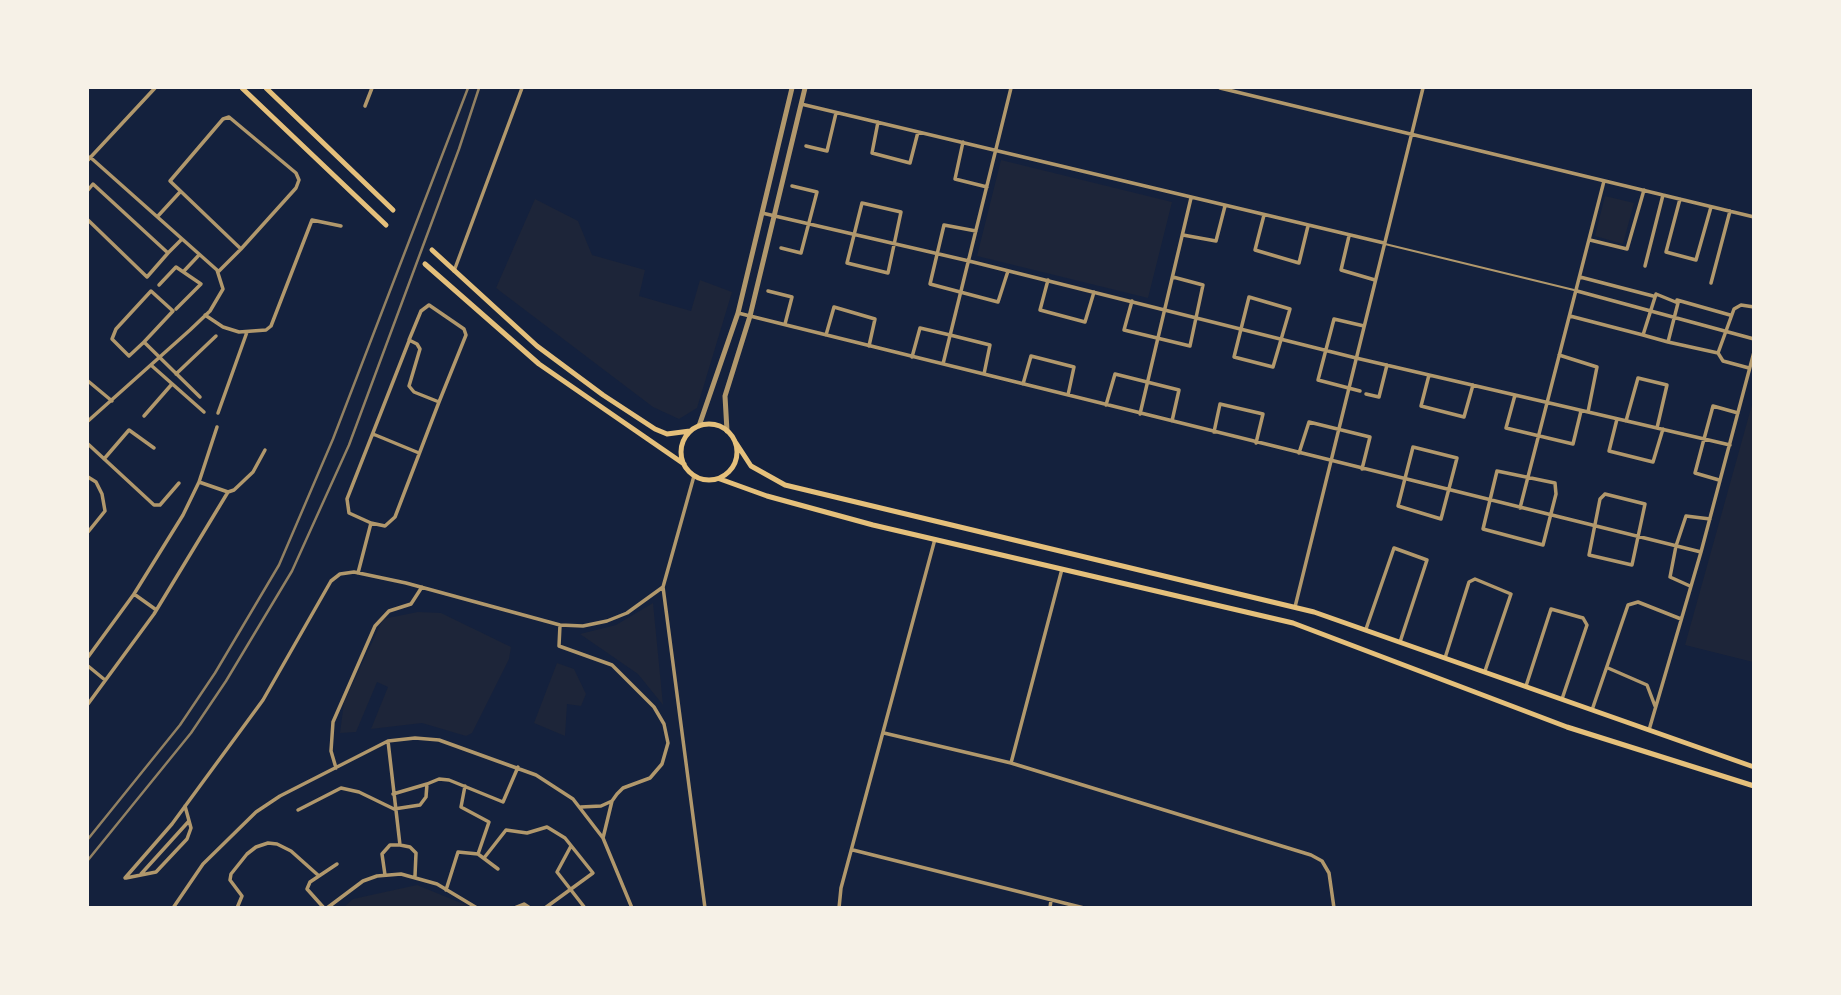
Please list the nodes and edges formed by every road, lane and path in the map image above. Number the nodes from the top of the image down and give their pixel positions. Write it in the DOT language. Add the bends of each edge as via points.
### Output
graph roads {
  1 [pos="155,88"];
  2 [pos="242,88"];
  3 [pos="266,88"];
  4 [pos="372,88"];
  5 [pos="522,88"];
  6 [pos="792,88"];
  7 [pos="805,88"];
  8 [pos="1012,88"];
  9 [pos="1220,88"];
  10 [pos="1423,88"];
  11 [pos="802,104"];
  12 [pos="365,106"];
  13 [pos="837,112"];
  14 [pos="878,122"];
  15 [pos="918,132"];
  16 [pos="1411,134"];
  17 [pos="963,142"];
  18 [pos="806,146"];
  19 [pos="996,150"];
  20 [pos="89,159"];
  21 [pos="1604,181"];
  22 [pos="792,186"];
  23 [pos="987,187"];
  24 [pos="88,190"];
  25 [pos="1644,190"];
  26 [pos="180,192"];
  27 [pos="1663,195"];
  28 [pos="1191,198"];
  29 [pos="1681,199"];
  30 [pos="1225,206"];
  31 [pos="1711,207"];
  32 [pos="393,210"];
  33 [pos="1730,211"];
  34 [pos="762,213"];
  35 [pos="1264,215"];
  36 [pos="775,216"];
  37 [pos="157,217"];
  38 [pos="1754,217"];
  39 [pos="88,220"];
  40 [pos="810,224"];
  41 [pos="386,225"];
  42 [pos="1308,225"];
  43 [pos="341,226"];
  44 [pos="976,231"];
  45 [pos="855,234"];
  46 [pos="1183,235"];
  47 [pos="1349,235"];
  48 [pos="182,239"];
  49 [pos="1590,239"];
  50 [pos="1384,243"];
  51 [pos="895,244"];
  52 [pos="241,248"];
  53 [pos="781,248"];
  54 [pos="432,250"];
  55 [pos="168,253"];
  56 [pos="937,254"];
  57 [pos="199,255"];
  58 [pos="969,261"];
  59 [pos="425,264"];
  60 [pos="1645,266"];
  61 [pos="184,271"];
  62 [pos="454,271"];
  63 [pos="1008,271"];
  64 [pos="218,272"];
  65 [pos="1173,277"];
  66 [pos="1580,277"];
  67 [pos="1376,280"];
  68 [pos="1048,281"];
  69 [pos="1711,283"];
  70 [pos="159,285"];
  71 [pos="768,291"];
  72 [pos="961,291"];
  73 [pos="1577,291"];
  74 [pos="1094,292"];
  75 [pos="1653,296"];
  76 [pos="1677,300"];
  77 [pos="1132,301"];
  78 [pos="1754,307"];
  79 [pos="176,309"];
  80 [pos="1650,309"];
  81 [pos="1166,310"];
  82 [pos="738,313"];
  83 [pos="1730,315"];
  84 [pos="205,316"];
  85 [pos="750,316"];
  86 [pos="1570,316"];
  87 [pos="1675,316"];
  88 [pos="1197,318"];
  89 [pos="785,324"];
  90 [pos="1364,326"];
  91 [pos="1240,328"];
  92 [pos="1726,331"];
  93 [pos="247,332"];
  94 [pos="825,335"];
  95 [pos="950,335"];
  96 [pos="1643,335"];
  97 [pos="216,336"];
  98 [pos="1158,338"];
  99 [pos="1282,339"];
  100 [pos="1754,339"];
  101 [pos="409,340"];
  102 [pos="1668,341"];
  103 [pos="144,342"];
  104 [pos="869,346"];
  105 [pos="1325,350"];
  106 [pos="1754,352"];
  107 [pos="1718,353"];
  108 [pos="1559,355"];
  109 [pos="912,356"];
  110 [pos="160,358"];
  111 [pos="1356,358"];
  112 [pos="943,364"];
  113 [pos="1387,365"];
  114 [pos="152,366"];
  115 [pos="1749,368"];
  116 [pos="176,374"];
  117 [pos="984,374"];
  118 [pos="1429,375"];
  119 [pos="88,381"];
  120 [pos="1147,383"];
  121 [pos="172,384"];
  122 [pos="1023,384"];
  123 [pos="1473,386"];
  124 [pos="1349,388"];
  125 [pos="1360,391"];
  126 [pos="1366,394"];
  127 [pos="1515,395"];
  128 [pos="1068,396"];
  129 [pos="200,397"];
  130 [pos="112,401"];
  131 [pos="439,402"];
  132 [pos="1547,403"];
  133 [pos="1106,405"];
  134 [pos="1581,411"];
  135 [pos="204,412"];
  136 [pos="1588,412"];
  137 [pos="218,413"];
  138 [pos="1738,413"];
  139 [pos="1140,414"];
  140 [pos="144,416"];
  141 [pos="1618,419"];
  142 [pos="88,421"];
  143 [pos="1626,421"];
  144 [pos="1172,422"];
  145 [pos="699,426"];
  146 [pos="217,427"];
  147 [pos="1657,428"];
  148 [pos="1339,429"];
  149 [pos="1663,429"];
  150 [pos="690,431"];
  151 [pos="727,431"];
  152 [pos="1214,432"];
  153 [pos="373,434"];
  154 [pos="1538,436"];
  155 [pos="1704,439"];
  156 [pos="736,443"];
  157 [pos="1256,443"];
  158 [pos="88,444"];
  159 [pos="1730,444"];
  160 [pos="154,448"];
  161 [pos="265,450"];
  162 [pos="419,453"];
  163 [pos="1299,453"];
  164 [pos="104,459"];
  165 [pos="1331,461"];
  166 [pos="684,464"];
  167 [pos="1362,469"];
  168 [pos="694,476"];
  169 [pos="88,477"];
  170 [pos="1528,477"];
  171 [pos="720,478"];
  172 [pos="1405,480"];
  173 [pos="1720,480"];
  174 [pos="199,482"];
  175 [pos="179,483"];
  176 [pos="1448,490"];
  177 [pos="228,492"];
  178 [pos="1490,500"];
  179 [pos="1520,508"];
  180 [pos="1550,515"];
  181 [pos="1710,519"];
  182 [pos="371,523"];
  183 [pos="1594,526"];
  184 [pos="88,531"];
  185 [pos="1640,537"];
  186 [pos="935,540"];
  187 [pos="1676,546"];
  188 [pos="1701,552"];
  189 [pos="1062,568"];
  190 [pos="358,573"];
  191 [pos="1691,586"];
  192 [pos="422,587"];
  193 [pos="663,587"];
  194 [pos="134,594"];
  195 [pos="1295,607"];
  196 [pos="155,609"];
  197 [pos="1681,619"];
  198 [pos="560,625"];
  199 [pos="1366,630"];
  200 [pos="1400,642"];
  201 [pos="88,657"];
  202 [pos="1445,658"];
  203 [pos="88,666"];
  204 [pos="1608,667"];
  205 [pos="1484,673"];
  206 [pos="105,680"];
  207 [pos="1525,688"];
  208 [pos="1562,701"];
  209 [pos="88,704"];
  210 [pos="1655,708"];
  211 [pos="1592,712"];
  212 [pos="1648,732"];
  213 [pos="884,733"];
  214 [pos="388,741"];
  215 [pos="1011,763"];
  216 [pos="518,767"];
  217 [pos="1754,767"];
  218 [pos="336,768"];
  219 [pos="427,784"];
  220 [pos="465,786"];
  221 [pos="1754,786"];
  222 [pos="393,794"];
  223 [pos="612,801"];
  224 [pos="185,806"];
  225 [pos="581,807"];
  226 [pos="394,809"];
  227 [pos="299,810"];
  228 [pos="189,821"];
  229 [pos="603,838"];
  230 [pos="400,845"];
  231 [pos="571,846"];
  232 [pos="853,850"];
  233 [pos="478,854"];
  234 [pos="484,858"];
  235 [pos="337,864"];
  236 [pos="498,869"];
  237 [pos="385,875"];
  238 [pos="319,876"];
  239 [pos="415,876"];
  240 [pos="139,877"];
  241 [pos="570,889"];
  242 [pos="446,890"];
  243 [pos="1051,900"];
  244 [pos="173,908"];
  245 [pos="237,908"];
  246 [pos="325,908"];
  247 [pos="477,908"];
  248 [pos="514,908"];
  249 [pos="530,908"];
  250 [pos="545,908"];
  251 [pos="585,908"];
  252 [pos="632,908"];
  253 [pos="705,908"];
  254 [pos="839,908"];
  255 [pos="1050,908"];
  256 [pos="1084,908"];
  257 [pos="1334,908"];
  1 -- 20 [label="street"];
  2 -- 41 [label="main road"];
  3 -- 32 [label="main road"];
  4 -- 12 [label="street"];
  5 -- 62 [label="street"];
  6 -- 34 [label="street"];
  7 -- 11 [label="street"];
  8 -- 19 [label="street"];
  9 -- 16 [label="street"];
  10 -- 16 [label="street"];
  11 -- 13 [label="street"];
  11 -- 36 [label="street"];
  13 -- 14 [label="street"];
  13 -- 18 [label="street" via="827,151"];
  14 -- 15 [label="street"];
  14 -- 15 [label="street" via="872,153 910,163"];
  15 -- 17 [label="street"];
  16 -- 21 [label="street"];
  16 -- 50 [label="street"];
  17 -- 19 [label="street"];
  17 -- 23 [label="street" via="956,179"];
  19 -- 23 [label="street"];
  19 -- 28 [label="street"];
  20 -- 37 [label="street"];
  21 -- 25 [label="street"];
  21 -- 49 [label="street"];
  22 -- 40 [label="street" via="817,192"];
  23 -- 44 [label="street"];
  24 -- 55 [label="street" via="93,184"];
  25 -- 27 [label="street"];
  25 -- 49 [label="street" via="1627,250"];
  26 -- 37 [label="street"];
  26 -- 52 [label="street"];
  26 -- 52 [label="street" via="172,185 172,177 229,117 296,173 296,188"];
  27 -- 29 [label="street"];
  27 -- 60 [label="street"];
  28 -- 30 [label="street"];
  28 -- 46 [label="street"];
  29 -- 31 [label="street"];
  29 -- 31 [label="street" via="1666,252 1696,260"];
  30 -- 35 [label="street"];
  30 -- 46 [label="street" via="1216,241"];
  31 -- 33 [label="street"];
  33 -- 38 [label="street"];
  33 -- 69 [label="street"];
  34 -- 36 [label="street"];
  34 -- 82 [label="street"];
  35 -- 42 [label="street"];
  35 -- 42 [label="street" via="1255,250 1299,263"];
  36 -- 40 [label="street"];
  36 -- 85 [label="street"];
  37 -- 48 [label="street"];
  39 -- 55 [label="street" via="147,277"];
  40 -- 45 [label="street"];
  40 -- 53 [label="street" via="801,253"];
  42 -- 47 [label="street"];
  43 -- 93 [label="street" via="312,220 271,326"];
  44 -- 56 [label="street" via="944,225"];
  44 -- 58 [label="street"];
  45 -- 51 [label="street"];
  45 -- 51 [label="street" via="847,263 887,273"];
  45 -- 51 [label="street" via="862,203 901,212"];
  46 -- 65 [label="street"];
  47 -- 50 [label="street"];
  47 -- 67 [label="street" via="1341,270"];
  48 -- 55 [label="street"];
  48 -- 57 [label="street"];
  49 -- 66 [label="street"];
  50 -- 67 [label="street"];
  50 -- 73 [label="lane"];
  51 -- 56 [label="street"];
  52 -- 64 [label="street"];
  54 -- 62 [label="main road"];
  56 -- 58 [label="street"];
  56 -- 72 [label="street" via="930,284"];
  57 -- 61 [label="street"];
  57 -- 64 [label="street"];
  58 -- 63 [label="street"];
  58 -- 72 [label="street"];
  59 -- 166 [label="main road" via="539,364"];
  61 -- 70 [label="street" via="173,268"];
  61 -- 79 [label="street" via="201,284"];
  62 -- 150 [label="main road" via="537,346 603,395 667,434"];
  63 -- 68 [label="street"];
  63 -- 72 [label="street" via="998,302"];
  64 -- 84 [label="street" via="223,280 221,296"];
  65 -- 81 [label="street"];
  65 -- 88 [label="street" via="1203,285"];
  66 -- 73 [label="street"];
  66 -- 75 [label="street"];
  67 -- 90 [label="street"];
  68 -- 74 [label="street"];
  68 -- 74 [label="street" via="1040,310 1085,322"];
  71 -- 89 [label="street" via="792,297"];
  72 -- 95 [label="street"];
  73 -- 80 [label="street"];
  73 -- 86 [label="street"];
  74 -- 77 [label="street"];
  75 -- 76 [label="street"];
  75 -- 80 [label="street"];
  76 -- 83 [label="street"];
  76 -- 87 [label="street"];
  77 -- 81 [label="street"];
  77 -- 98 [label="street" via="1124,330"];
  78 -- 83 [label="street" via="1741,305"];
  80 -- 87 [label="street"];
  80 -- 96 [label="street"];
  81 -- 88 [label="street"];
  81 -- 98 [label="street"];
  82 -- 85 [label="street"];
  82 -- 145 [label="street"];
  83 -- 92 [label="street"];
  84 -- 93 [label="street" via="223,327"];
  84 -- 110 [label="street"];
  85 -- 89 [label="street"];
  85 -- 151 [label="street" via="726,396"];
  86 -- 96 [label="street"];
  86 -- 108 [label="street"];
  87 -- 92 [label="street"];
  87 -- 102 [label="street"];
  88 -- 91 [label="street"];
  88 -- 98 [label="street" via="1190,345"];
  89 -- 94 [label="street"];
  90 -- 105 [label="street" via="1334,319"];
  90 -- 111 [label="street"];
  91 -- 99 [label="street"];
  91 -- 99 [label="street" via="1234,357 1273,367"];
  91 -- 99 [label="street" via="1248,297 1290,309"];
  92 -- 100 [label="street"];
  92 -- 107 [label="street"];
  93 -- 137 [label="street"];
  94 -- 104 [label="street"];
  94 -- 104 [label="street" via="834,307 875,319"];
  95 -- 109 [label="street" via="920,328"];
  95 -- 112 [label="street"];
  95 -- 117 [label="street" via="990,345"];
  96 -- 102 [label="street"];
  97 -- 116 [label="street"];
  98 -- 120 [label="street"];
  99 -- 105 [label="street"];
  101 -- 131 [label="street" via="419,349 411,389"];
  101 -- 131 [label="street" via="429,305 464,329 466,335"];
  101 -- 153 [label="street"];
  102 -- 107 [label="street"];
  103 -- 103 [label="street" via="129,356 112,339 151,291 173,311"];
  103 -- 110 [label="street"];
  104 -- 109 [label="street"];
  105 -- 111 [label="street"];
  105 -- 124 [label="street" via="1318,380"];
  106 -- 115 [label="street"];
  107 -- 115 [label="street" via="1723,361"];
  108 -- 132 [label="street"];
  108 -- 136 [label="street" via="1597,367"];
  109 -- 112 [label="street"];
  110 -- 114 [label="street"];
  110 -- 116 [label="street"];
  111 -- 113 [label="street"];
  111 -- 124 [label="street"];
  112 -- 117 [label="street"];
  113 -- 118 [label="street"];
  113 -- 126 [label="street" via="1379,397"];
  114 -- 121 [label="street"];
  114 -- 130 [label="street"];
  115 -- 138 [label="street"];
  116 -- 129 [label="street"];
  117 -- 122 [label="street"];
  118 -- 123 [label="street"];
  118 -- 123 [label="street" via="1421,406 1464,417"];
  119 -- 130 [label="street"];
  120 -- 133 [label="street" via="1115,374"];
  120 -- 139 [label="street"];
  120 -- 144 [label="street" via="1180,390"];
  121 -- 135 [label="street"];
  121 -- 140 [label="street"];
  122 -- 128 [label="street"];
  122 -- 128 [label="street" via="1031,356 1074,367"];
  123 -- 127 [label="street"];
  124 -- 125 [label="street"];
  124 -- 148 [label="street"];
  127 -- 132 [label="street"];
  127 -- 154 [label="street" via="1506,428"];
  128 -- 133 [label="street"];
  130 -- 142 [label="street"];
  131 -- 162 [label="street"];
  132 -- 134 [label="street"];
  132 -- 154 [label="street"];
  133 -- 139 [label="street"];
  134 -- 136 [label="street"];
  134 -- 154 [label="street" via="1573,444"];
  136 -- 141 [label="street"];
  138 -- 155 [label="street" via="1713,406"];
  138 -- 159 [label="street"];
  139 -- 144 [label="street"];
  141 -- 143 [label="street"];
  141 -- 149 [label="street" via="1609,451 1653,462"];
  143 -- 147 [label="street"];
  143 -- 147 [label="street" via="1638,378 1667,385"];
  144 -- 152 [label="street"];
  145 -- 150 [label="main road"];
  145 -- 151 [label="main road" via="713,424"];
  146 -- 174 [label="street"];
  147 -- 149 [label="street"];
  148 -- 163 [label="street" via="1309,422"];
  148 -- 165 [label="street"];
  148 -- 167 [label="street" via="1370,437"];
  149 -- 155 [label="street"];
  150 -- 166 [label="main road" via="682,447"];
  151 -- 156 [label="main road"];
  152 -- 157 [label="street"];
  152 -- 157 [label="street" via="1220,404 1263,414"];
  153 -- 162 [label="street"];
  153 -- 182 [label="street" via="346,505 349,513"];
  154 -- 170 [label="street"];
  155 -- 159 [label="street"];
  155 -- 173 [label="street" via="1695,473"];
  156 -- 171 [label="main road" via="733,468"];
  156 -- 195 [label="main road" via="751,466 785,485"];
  157 -- 163 [label="street"];
  158 -- 164 [label="street"];
  159 -- 173 [label="street"];
  160 -- 164 [label="street" via="129,430"];
  161 -- 177 [label="street" via="253,472"];
  162 -- 182 [label="street" via="391,522 385,526"];
  163 -- 165 [label="street"];
  164 -- 175 [label="street" via="154,505 160,505"];
  165 -- 167 [label="street"];
  165 -- 195 [label="street"];
  166 -- 168 [label="main road"];
  167 -- 172 [label="street"];
  168 -- 171 [label="main road" via="711,481"];
  168 -- 193 [label="street"];
  169 -- 184 [label="street" via="102,494 105,511"];
  170 -- 178 [label="street" via="1497,471"];
  170 -- 179 [label="street"];
  170 -- 180 [label="street" via="1555,483"];
  171 -- 186 [label="main road" via="767,496"];
  172 -- 176 [label="street"];
  172 -- 176 [label="street" via="1398,506 1441,519"];
  172 -- 176 [label="street" via="1413,447 1457,458"];
  173 -- 181 [label="street"];
  174 -- 177 [label="street"];
  174 -- 194 [label="street"];
  176 -- 178 [label="street"];
  177 -- 196 [label="street"];
  178 -- 179 [label="street"];
  178 -- 180 [label="street" via="1483,528 1540,546"];
  179 -- 180 [label="street"];
  180 -- 183 [label="street"];
  181 -- 187 [label="street" via="1686,516"];
  181 -- 188 [label="street"];
  182 -- 190 [label="street"];
  183 -- 185 [label="street"];
  183 -- 185 [label="street" via="1590,555 1628,566 1634,561"];
  183 -- 185 [label="street" via="1602,495 1640,502 1646,509"];
  185 -- 187 [label="street"];
  186 -- 189 [label="main road"];
  186 -- 213 [label="street"];
  187 -- 188 [label="street"];
  187 -- 191 [label="street" via="1670,577"];
  188 -- 191 [label="street"];
  189 -- 215 [label="street"];
  189 -- 221 [label="main road" via="1293,624 1567,727"];
  190 -- 192 [label="street"];
  190 -- 224 [label="street" via="340,574 331,581 263,700"];
  191 -- 197 [label="street"];
  192 -- 198 [label="street"];
  192 -- 218 [label="street" via="411,604 389,611 375,625 333,722 331,751"];
  193 -- 198 [label="street" via="627,613 607,621"];
  193 -- 253 [label="street"];
  194 -- 196 [label="street"];
  194 -- 201 [label="street"];
  195 -- 199 [label="main road"];
  196 -- 206 [label="street"];
  197 -- 204 [label="street" via="1632,601"];
  197 -- 210 [label="street"];
  198 -- 223 [label="street" via="559,646 612,665 646,698 664,724 668,743 663,764 650,778 623,788"];
  199 -- 200 [label="main road"];
  199 -- 200 [label="street" via="1394,548 1401,550 1427,560"];
  200 -- 202 [label="main road"];
  202 -- 205 [label="main road"];
  202 -- 205 [label="street" via="1471,579 1508,591 1511,597"];
  203 -- 206 [label="street"];
  204 -- 210 [label="street" via="1647,685"];
  204 -- 211 [label="street"];
  205 -- 207 [label="main road"];
  206 -- 209 [label="street"];
  207 -- 208 [label="main road"];
  207 -- 208 [label="street" via="1551,609 1583,618 1587,625"];
  208 -- 211 [label="main road"];
  210 -- 212 [label="street"];
  211 -- 212 [label="main road"];
  212 -- 217 [label="main road"];
  213 -- 215 [label="street"];
  213 -- 232 [label="street"];
  214 -- 216 [label="street" via="439,740"];
  214 -- 218 [label="street"];
  214 -- 222 [label="street"];
  215 -- 257 [label="street" via="1311,855 1322,861 1329,873"];
  216 -- 220 [label="street" via="503,802"];
  216 -- 225 [label="street" via="556,786"];
  218 -- 244 [label="street" via="256,812 203,864"];
  219 -- 220 [label="street" via="439,779"];
  219 -- 222 [label="street"];
  219 -- 226 [label="street" via="421,805"];
  220 -- 233 [label="street" via="461,807 489,822"];
  222 -- 226 [label="street"];
  223 -- 225 [label="street"];
  223 -- 229 [label="street"];
  224 -- 228 [label="street"];
  224 -- 240 [label="street" via="125,878"];
  225 -- 229 [label="street"];
  226 -- 227 [label="street" via="341,788"];
  226 -- 230 [label="street"];
  228 -- 240 [label="street"];
  228 -- 240 [label="street" via="187,839 156,872"];
  229 -- 252 [label="street"];
  230 -- 237 [label="street" via="390,845 382,854"];
  230 -- 239 [label="street" via="410,846 416,853"];
  231 -- 234 [label="street" via="547,827 527,833 506,830"];
  231 -- 241 [label="street" via="557,872"];
  231 -- 241 [label="street" via="593,873"];
  232 -- 243 [label="street"];
  232 -- 254 [label="street"];
  233 -- 234 [label="street"];
  233 -- 242 [label="street" via="458,852"];
  234 -- 236 [label="street"];
  235 -- 238 [label="street"];
  237 -- 239 [label="street"];
  237 -- 246 [label="street" via="363,881"];
  238 -- 245 [label="street" via="291,851 268,842 247,854 231,874 242,897"];
  238 -- 246 [label="street" via="307,889"];
  239 -- 242 [label="street"];
  241 -- 250 [label="street"];
  241 -- 251 [label="street"];
  242 -- 247 [label="street"];
  243 -- 255 [label="street"];
  243 -- 256 [label="street"];
  248 -- 249 [label="street"];
}
